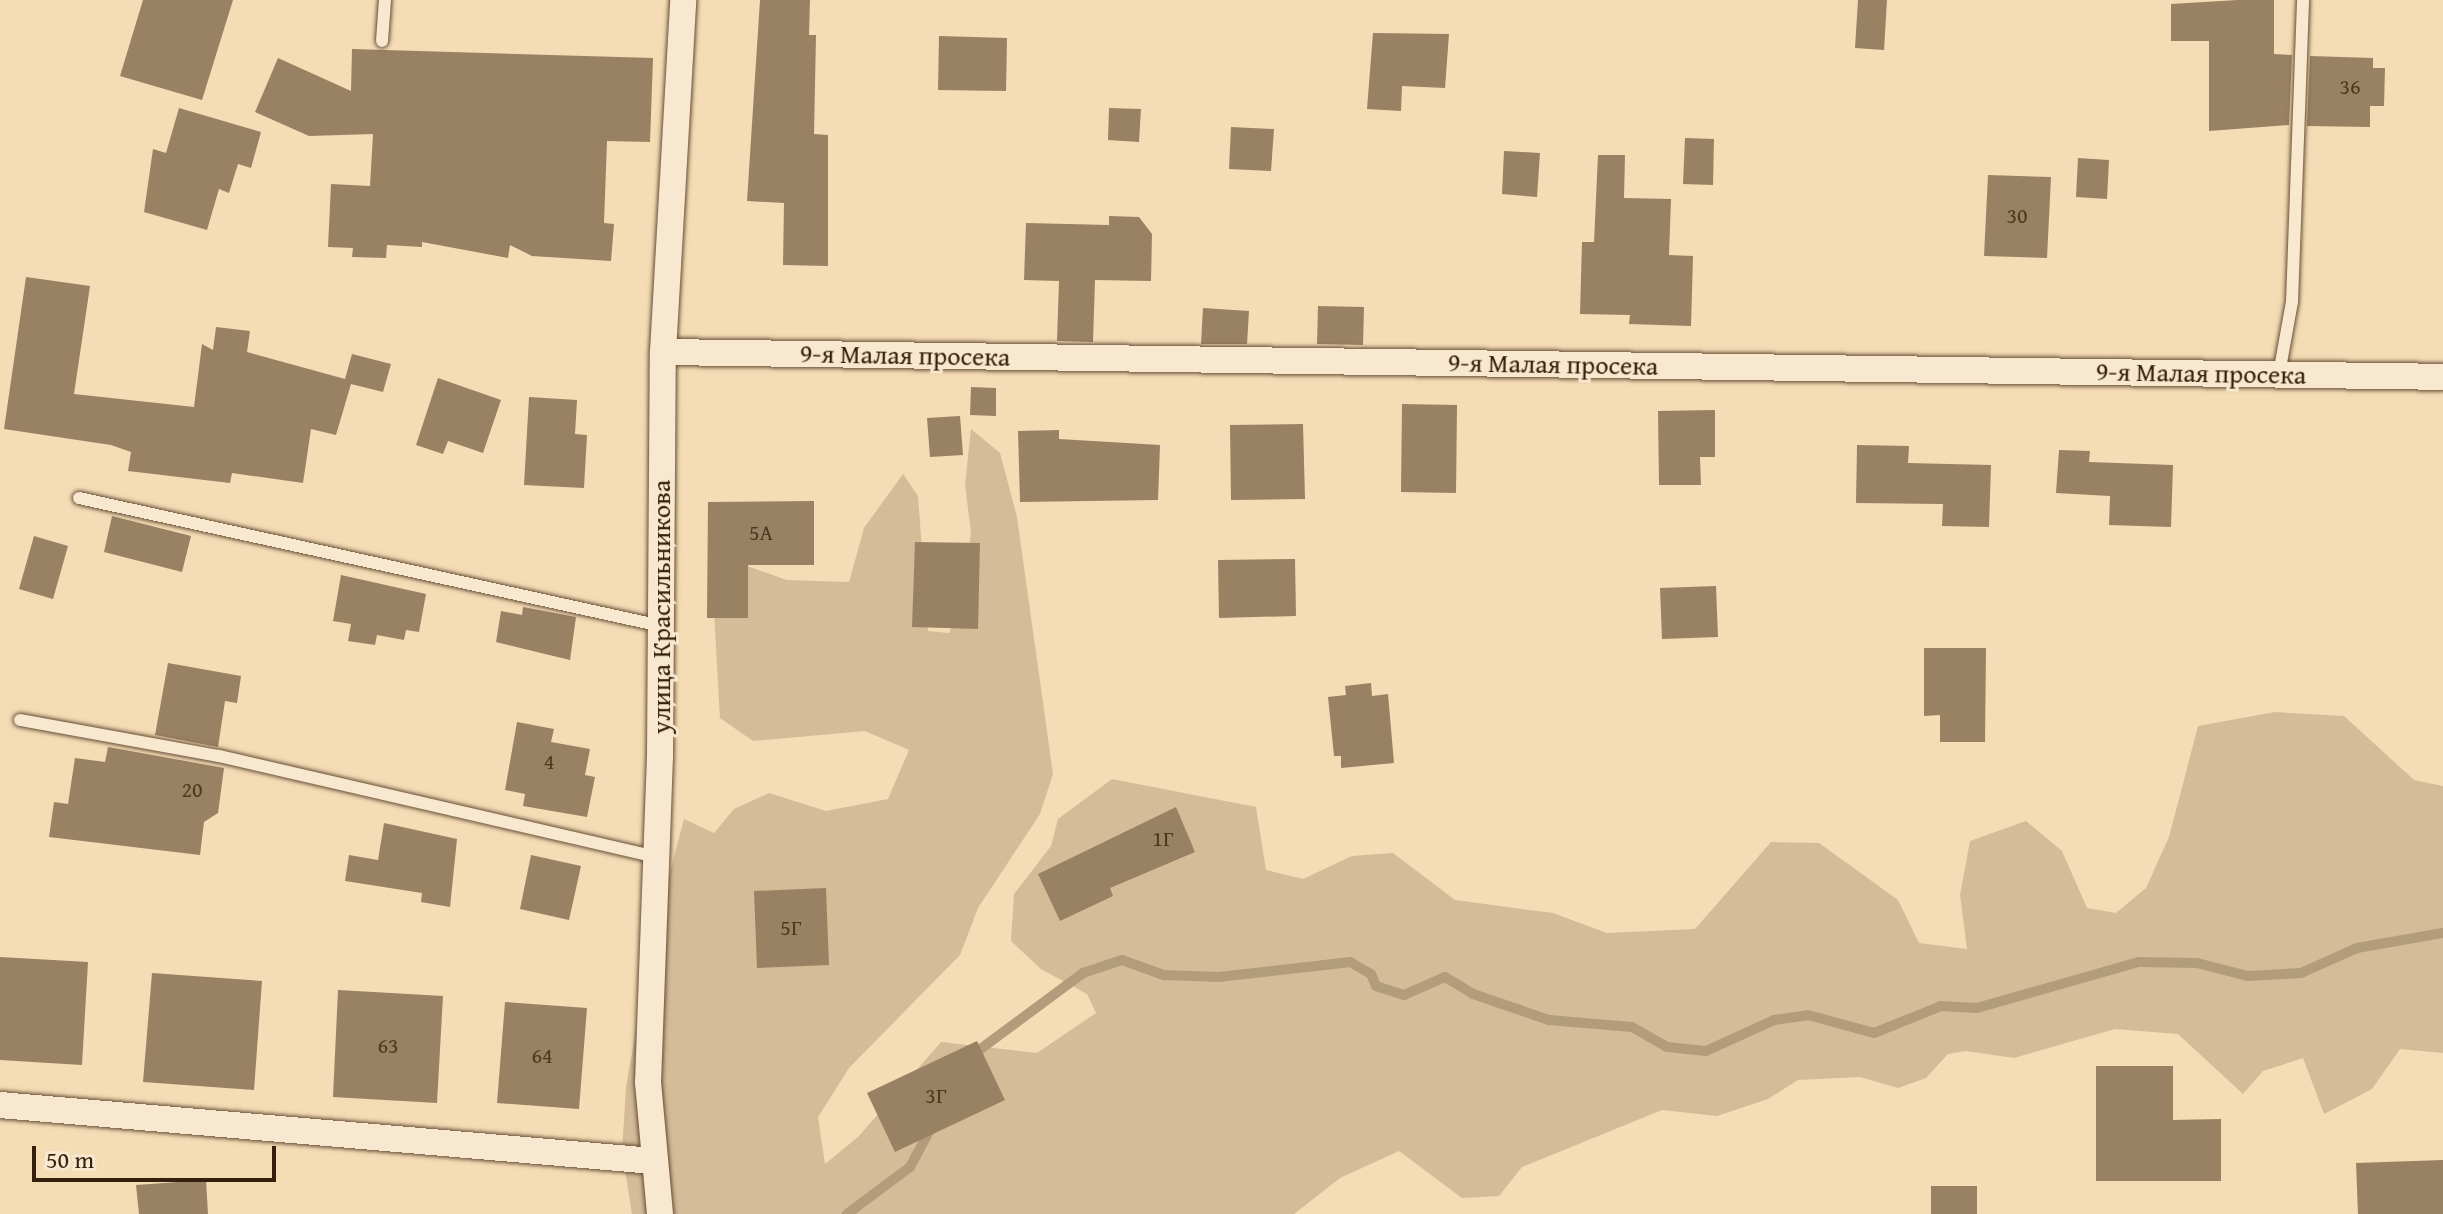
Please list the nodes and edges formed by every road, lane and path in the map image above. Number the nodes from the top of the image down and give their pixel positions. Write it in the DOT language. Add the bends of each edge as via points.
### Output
graph roads {
  1 [pos="385,0"];
  2 [pos="683,0"];
  3 [pos="2303,0"];
  4 [pos="382,41"];
  5 [pos="663,352"];
  6 [pos="2279,374"];
  7 [pos="2443,377"];
  8 [pos="79,498"];
  9 [pos="661,626"];
  10 [pos="20,720"];
  11 [pos="655,857"];
  12 [pos="0,1105"];
  13 [pos="653,1161"];
  14 [pos="660,1214"];
  1 -- 4 [label="lane"];
  2 -- 5 [label="street, улица Красильникова"];
  3 -- 6 [label="lane" via="2292,302"];
  5 -- 6 [label="street, 9-я Малая просека"];
  5 -- 9 [label="street, улица Красильникова"];
  6 -- 7 [label="street, 9-я Малая просека"];
  8 -- 9 [label="lane"];
  9 -- 11 [label="street, улица Красильникова"];
  10 -- 11 [label="lane" via="219,756"];
  11 -- 13 [label="street, улица Красильникова" via="648,1083"];
  12 -- 13 [label="street"];
  13 -- 14 [label="street, улица Красильникова"];
}
